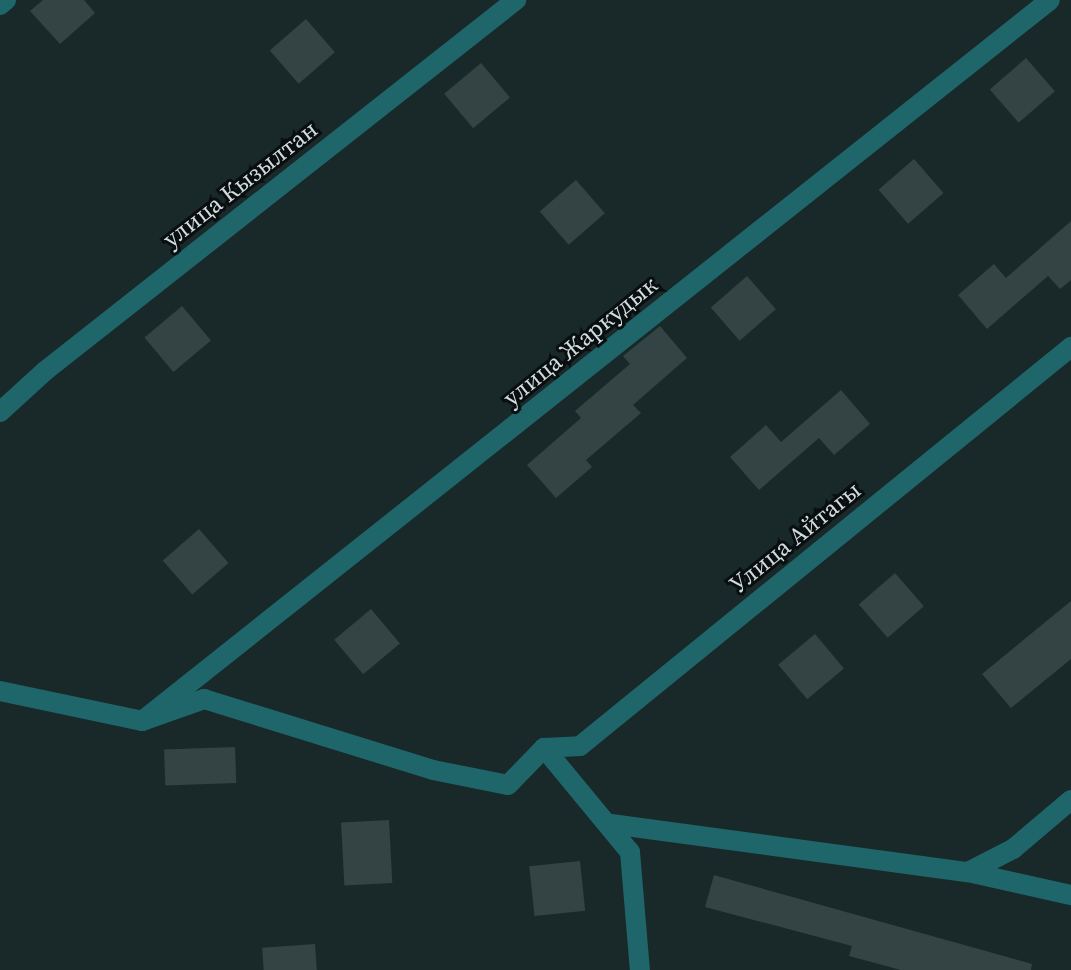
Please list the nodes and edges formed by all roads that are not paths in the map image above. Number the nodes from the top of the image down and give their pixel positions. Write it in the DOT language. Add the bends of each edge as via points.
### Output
graph roads {
  1 [pos="6,0"];
  2 [pos="516,0"];
  3 [pos="1050,0"];
  4 [pos="0,5"];
  5 [pos="1071,347"];
  6 [pos="0,412"];
  7 [pos="0,691"];
  8 [pos="142,721"];
  9 [pos="544,748"];
  10 [pos="1071,800"];
  11 [pos="611,824"];
  12 [pos="968,872"];
  13 [pos="1071,895"];
  14 [pos="640,970"];
  1 -- 4 [label="street"];
  2 -- 6 [label="street, улица Кызылтан"];
  3 -- 8 [label="street, улица Жаркудык"];
  5 -- 9 [label="street, Улица Айтагы" via="580,746"];
  7 -- 8 [label="street"];
  8 -- 9 [label="street" via="204,699 433,770 508,785"];
  9 -- 11 [label="street"];
  10 -- 12 [label="street" via="1013,849"];
  11 -- 12 [label="street"];
  11 -- 14 [label="street" via="630,852"];
  12 -- 13 [label="street"];
}
